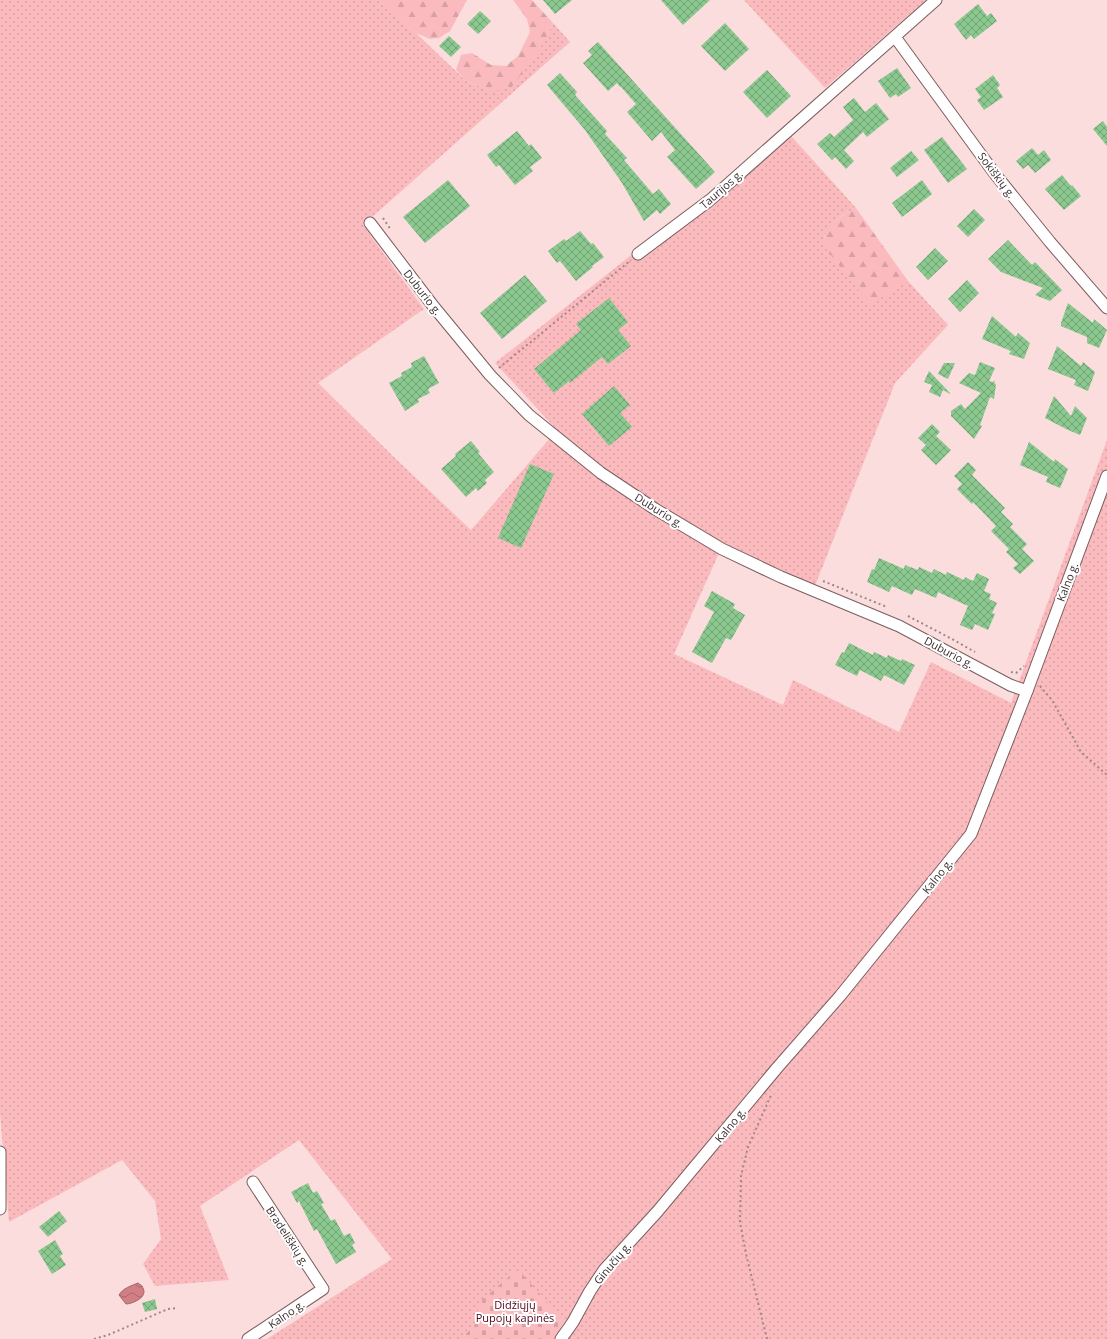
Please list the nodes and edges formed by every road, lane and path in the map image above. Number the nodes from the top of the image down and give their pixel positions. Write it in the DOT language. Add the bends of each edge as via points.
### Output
graph roads {
  1 [pos="936,0"];
  2 [pos="895,37"];
  3 [pos="370,223"];
  4 [pos="638,254"];
  5 [pos="1107,308"];
  6 [pos="499,368"];
  7 [pos="1107,476"];
  8 [pos="1032,677"];
  9 [pos="1027,691"];
  10 [pos="1107,775"];
  11 [pos="773,1087"];
  12 [pos="0,1152"];
  13 [pos="253,1182"];
  14 [pos="0,1209"];
  15 [pos="658,1212"];
  16 [pos="323,1289"];
  17 [pos="177,1308"];
  18 [pos="94,1339"];
  19 [pos="248,1339"];
  20 [pos="561,1339"];
  21 [pos="766,1339"];
  1 -- 2 [label="street, Taurijos g."];
  2 -- 4 [label="street, Taurijos g." via="710,200"];
  2 -- 5 [label="street, Sokiškių g." via="1000,179"];
  3 -- 9 [label="street, Duburio g." via="490,375 529,415 601,473 655,510 722,549 780,577 899,626"];
  4 -- 6 [label="path"];
  7 -- 8 [label="street, Kalno g."];
  8 -- 9 [label="street, Kalno g."];
  8 -- 10 [label="path" via="1052,700 1081,752"];
  9 -- 15 [label="street, Kalno g." via="971,834 840,996"];
  11 -- 21 [label="path" via="748,1147 741,1176 740,1222"];
  12 -- 14 [label="street"];
  13 -- 16 [label="street, Bradeliškių g."];
  15 -- 20 [label="street, Ginučių g." via="604,1270"];
  16 -- 19 [label="street, Kalno g."];
  17 -- 18 [label="path" via="168,1309"];
}
